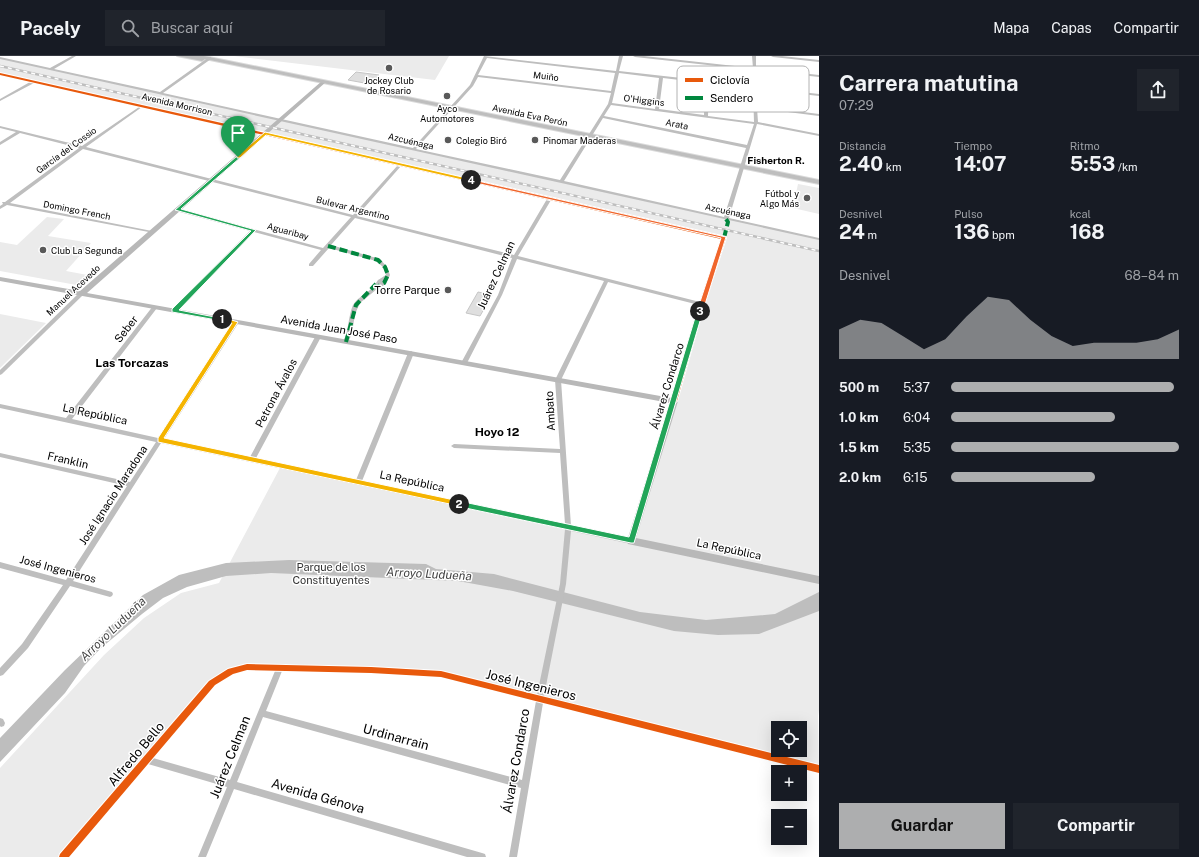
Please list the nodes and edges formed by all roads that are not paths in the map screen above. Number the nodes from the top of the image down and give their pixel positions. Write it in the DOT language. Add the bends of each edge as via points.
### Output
graph roads {
  1 [pos="74,56"];
  2 [pos="180,56"];
  3 [pos="197,56"];
  4 [pos="621,56"];
  5 [pos="635,56"];
  6 [pos="754,56"];
  7 [pos="773,56"];
  8 [pos="486,57"];
  9 [pos="0,58"];
  10 [pos="209,59"];
  11 [pos="819,61"];
  12 [pos="727,66"];
  13 [pos="755,66"];
  14 [pos="51,69"];
  15 [pos="617,72"];
  16 [pos="0,74"];
  17 [pos="809,75"];
  18 [pos="476,76"];
  19 [pos="819,76"];
  20 [pos="661,78"];
  21 [pos="677,80"];
  22 [pos="34,81"];
  23 [pos="324,82"];
  24 [pos="613,92"];
  25 [pos="161,93"];
  26 [pos="809,94"];
  27 [pos="819,95"];
  28 [pos="0,100"];
  29 [pos="610,104"];
  30 [pos="142,106"];
  31 [pos="451,108"];
  32 [pos="657,110"];
  33 [pos="706,112"];
  34 [pos="756,112"];
  35 [pos="801,112"];
  36 [pos="819,114"];
  37 [pos="706,116"];
  38 [pos="601,117"];
  39 [pos="281,120"];
  40 [pos="756,123"];
  41 [pos="0,127"];
  42 [pos="19,132"];
  43 [pos="265,134"];
  44 [pos="819,135"];
  45 [pos="589,136"];
  46 [pos="0,144"];
  47 [pos="749,147"];
  48 [pos="82,148"];
  49 [pos="414,149"];
  50 [pos="401,164"];
  51 [pos="743,167"];
  52 [pos="212,180"];
  53 [pos="561,182"];
  54 [pos="819,182"];
  55 [pos="550,198"];
  56 [pos="2,203"];
  57 [pos="0,208"];
  58 [pos="178,210"];
  59 [pos="354,216"];
  60 [pos="726,219"];
  61 [pos="254,230"];
  62 [pos="152,232"];
  63 [pos="724,238"];
  64 [pos="819,239"];
  65 [pos="326,248"];
  66 [pos="515,257"];
  67 [pos="311,265"];
  68 [pos="0,279"];
  69 [pos="607,280"];
  70 [pos="81,294"];
  71 [pos="702,304"];
  72 [pos="155,307"];
  73 [pos="174,311"];
  74 [pos="236,322"];
  75 [pos="318,337"];
  76 [pos="346,342"];
  77 [pos="411,354"];
  78 [pos="464,363"];
  79 [pos="0,373"];
  80 [pos="558,380"];
  81 [pos="674,401"];
  82 [pos="0,406"];
  83 [pos="68,420"];
  84 [pos="160,440"];
  85 [pos="454,446"];
  86 [pos="562,451"];
  87 [pos="0,455"];
  88 [pos="252,460"];
  89 [pos="358,482"];
  90 [pos="131,485"];
  91 [pos="568,527"];
  92 [pos="631,540"];
  93 [pos="0,566"];
  94 [pos="819,580"];
  95 [pos="68,583"];
  96 [pos="110,594"];
  97 [pos="280,667"];
  98 [pos="231,671"];
  99 [pos="0,673"];
  100 [pos="540,699"];
  101 [pos="261,713"];
  102 [pos="147,760"];
  103 [pos="819,769"];
  104 [pos="232,785"];
  105 [pos="525,785"];
  106 [pos="63,857"];
  107 [pos="202,857"];
  108 [pos="482,857"];
  109 [pos="513,857"];
  1 -- 14 [label="street"];
  2 -- 10 [label="main road, Avenida Eva Perón"];
  3 -- 10 [label="main road, Avenida Eva Perón"];
  4 -- 15 [label="street"];
  5 -- 12 [label="street"];
  6 -- 13 [label="street"];
  7 -- 11 [label="street"];
  8 -- 15 [label="street"];
  8 -- 18 [label="street"];
  9 -- 14 [label="street, Azcuénaga"];
  10 -- 23 [label="main road, Avenida Eva Perón"];
  10 -- 25 [label="street"];
  14 -- 25 [label="street, Azcuénaga"];
  15 -- 20 [label="street"];
  15 -- 24 [label="street"];
  16 -- 22 [label="street, Avenida Morrison"];
  17 -- 19 [label="street"];
  18 -- 24 [label="street, Muiño"];
  18 -- 31 [label="street" via="472,85"];
  20 -- 21 [label="street"];
  20 -- 32 [label="street"];
  22 -- 28 [label="street"];
  22 -- 30 [label="street, Avenida Morrison"];
  23 -- 31 [label="main road, Avenida Eva Perón"];
  23 -- 39 [label="main road, Manuel Acevedo"];
  24 -- 29 [label="street"];
  25 -- 39 [label="street, Azcuénaga"];
  26 -- 27 [label="street"];
  29 -- 32 [label="street, O'Higgins"];
  29 -- 38 [label="street"];
  30 -- 43 [label="street, Avenida Morrison"];
  30 -- 48 [label="street, García del Cossio"];
  31 -- 45 [label="main road, Avenida Eva Perón"];
  31 -- 49 [label="street"];
  32 -- 37 [label="street, O'Higgins"];
  33 -- 37 [label="street"];
  34 -- 40 [label="street"];
  35 -- 36 [label="street"];
  37 -- 40 [label="street, O'Higgins"];
  38 -- 45 [label="street"];
  38 -- 47 [label="street, Arata"];
  39 -- 43 [label="main road, Manuel Acevedo"];
  39 -- 49 [label="street, Azcuénaga"];
  40 -- 44 [label="street, O'Higgins"];
  40 -- 47 [label="street"];
  41 -- 42 [label="street, Bulevar Argentino"];
  42 -- 46 [label="street"];
  42 -- 48 [label="street, Bulevar Argentino"];
  43 -- 50 [label="street, Avenida Morrison"];
  43 -- 52 [label="main road, Manuel Acevedo"];
  45 -- 51 [label="main road, Avenida Eva Perón"];
  45 -- 53 [label="street"];
  47 -- 51 [label="street"];
  48 -- 52 [label="street, Bulevar Argentino"];
  48 -- 56 [label="street, García del Cossio"];
  49 -- 53 [label="street, Azcuénaga"];
  50 -- 55 [label="street, Avenida Morrison"];
  50 -- 59 [label="street"];
  51 -- 54 [label="main road, Avenida Eva Perón"];
  51 -- 60 [label="street"];
  52 -- 58 [label="main road, Manuel Acevedo"];
  52 -- 59 [label="street, Bulevar Argentino"];
  53 -- 60 [label="street, Azcuénaga"];
  55 -- 63 [label="street, Avenida Morrison"];
  55 -- 66 [label="street, Juárez Celman"];
  56 -- 57 [label="street, García del Cossio"];
  56 -- 62 [label="street, Domingo French"];
  58 -- 61 [label="street, Aguaribay"];
  58 -- 62 [label="main road, Manuel Acevedo"];
  59 -- 65 [label="street"];
  59 -- 66 [label="street, Bulevar Argentino"];
  60 -- 64 [label="street, Azcuénaga"];
  61 -- 65 [label="street, Aguaribay"];
  61 -- 73 [label="street"];
  62 -- 70 [label="main road, Manuel Acevedo"];
  63 -- 71 [label="street, Álvarez Condarco"];
  65 -- 67 [label="street"];
  65 -- 76 [label="street, Aguaribay" via="378,260 387,272 383,285 375,288 355,307 351,332"];
  66 -- 69 [label="street, Bulevar Argentino"];
  66 -- 78 [label="street, Juárez Celman" via="500,295"];
  68 -- 70 [label="main road, Avenida Juan José Paso"];
  69 -- 71 [label="street, Bulevar Argentino"];
  69 -- 80 [label="street, Ambato"];
  70 -- 72 [label="main road, Avenida Juan José Paso"];
  70 -- 79 [label="street, Manuel Acevedo"];
  71 -- 81 [label="street, Álvarez Condarco"];
  72 -- 73 [label="main road, Avenida Juan José Paso"];
  72 -- 83 [label="street, Seber"];
  73 -- 74 [label="main road, Avenida Juan José Paso"];
  74 -- 75 [label="main road, Avenida Juan José Paso"];
  74 -- 84 [label="street, José Ignacio Maradona"];
  75 -- 76 [label="main road, Avenida Juan José Paso"];
  75 -- 88 [label="street, Petrona Ávalos"];
  76 -- 77 [label="main road, Avenida Juan José Paso"];
  77 -- 78 [label="main road, Avenida Juan José Paso"];
  77 -- 89 [label="street"];
  78 -- 80 [label="main road, Avenida Juan José Paso"];
  80 -- 81 [label="main road, Avenida Juan José Paso"];
  80 -- 86 [label="street, Ambato"];
  81 -- 92 [label="main road, Álvarez Condarco"];
  82 -- 83 [label="street, La República"];
  83 -- 84 [label="street, La República"];
  84 -- 88 [label="street, La República"];
  84 -- 90 [label="street, José Ignacio Maradona"];
  85 -- 86 [label="street"];
  86 -- 91 [label="street, Ambato"];
  87 -- 90 [label="street, Franklin"];
  88 -- 89 [label="street, La República"];
  89 -- 91 [label="street, La República"];
  90 -- 95 [label="street, José Ignacio Maradona"];
  91 -- 92 [label="street, La República"];
  91 -- 100 [label="street, Álvarez Condarco" via="563,584"];
  92 -- 94 [label="main road, La República"];
  93 -- 95 [label="street, José Ingenieros"];
  95 -- 96 [label="street, José Ingenieros"];
  95 -- 99 [label="street, José Ignacio Maradona" via="25,646"];
  97 -- 98 [label="street, José Ingenieros" via="247,667"];
  97 -- 100 [label="street, José Ingenieros" via="441,674"];
  97 -- 101 [label="street, Juárez Celman"];
  98 -- 102 [label="street, Alfredo Bello" via="212,683"];
  100 -- 103 [label="street, José Ingenieros"];
  100 -- 105 [label="street, Álvarez Condarco"];
  101 -- 104 [label="street, Juárez Celman"];
  101 -- 105 [label="street, Urdinarrain"];
  102 -- 104 [label="street, Avenida Génova"];
  102 -- 106 [label="street, Alfredo Bello"];
  104 -- 107 [label="street, Juárez Celman"];
  104 -- 108 [label="street, Avenida Génova"];
  105 -- 109 [label="street, Álvarez Condarco"];
}
